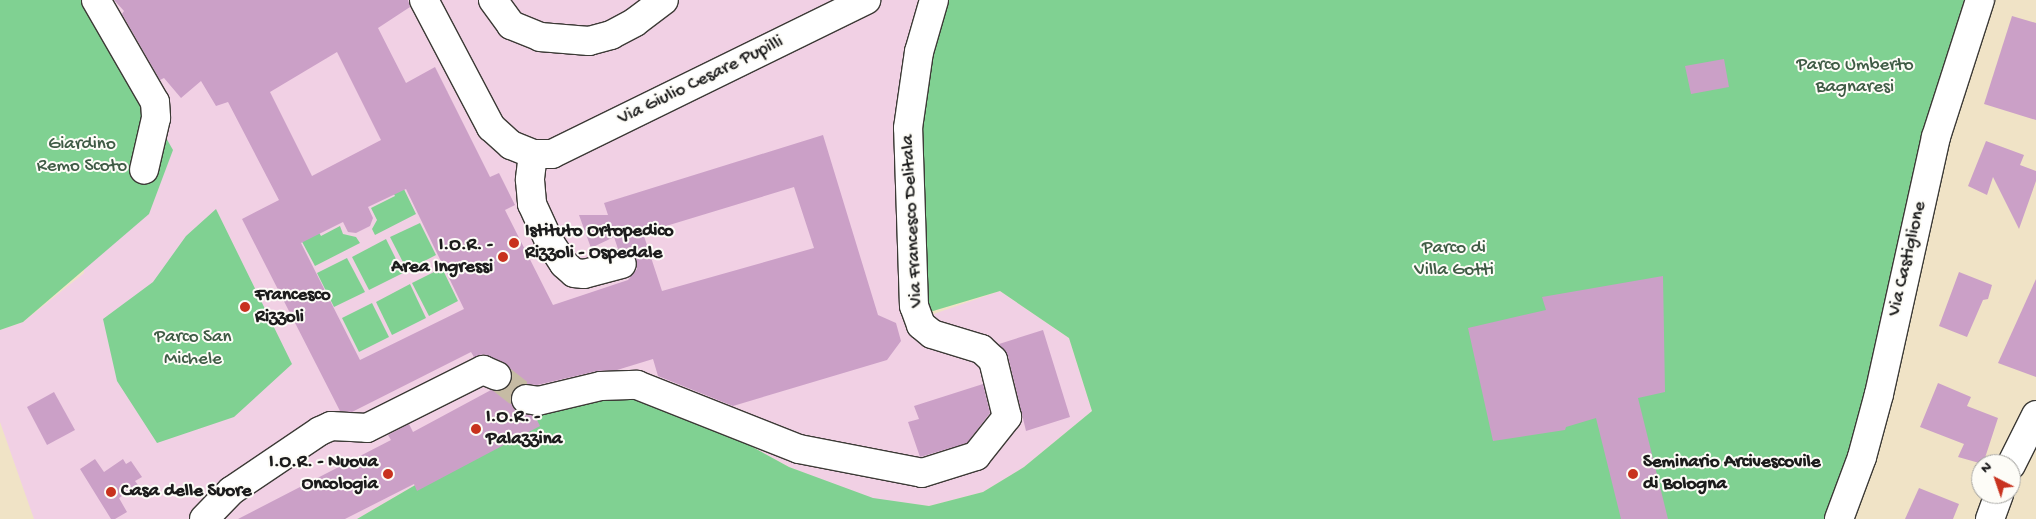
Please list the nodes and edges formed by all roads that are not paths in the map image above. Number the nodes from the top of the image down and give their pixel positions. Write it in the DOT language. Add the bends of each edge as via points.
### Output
graph roads {
  1 [pos="96,0"];
  2 [pos="424,0"];
  3 [pos="493,0"];
  4 [pos="664,0"];
  5 [pos="866,0"];
  6 [pos="934,0"];
  7 [pos="1980,0"];
  8 [pos="533,154"];
  9 [pos="144,170"];
  10 [pos="622,264"];
  11 [pos="497,376"];
  12 [pos="526,399"];
  13 [pos="2036,415"];
  14 [pos="2016,454"];
  15 [pos="1995,504"];
  16 [pos="204,519"];
  17 [pos="1839,519"];
  18 [pos="1990,519"];
  1 -- 9 [label="street" via="155,102 156,118"];
  2 -- 8 [label="street, Via Giulio Cesare Pupilli" via="491,127 511,145"];
  3 -- 4 [label="street" via="511,25 540,37 589,42 611,35"];
  5 -- 8 [label="street, Via Giulio Cesare Pupilli" via="552,154"];
  6 -- 12 [label="street, Via Francesco Delitala" via="919,52 908,128 914,306 921,325 932,334 980,349 993,360 1007,418 976,456 922,473 799,450 637,385 601,386 538,401"];
  7 -- 17 [label="street, Via Castiglione" via="1936,136 1879,394 1862,457"];
  8 -- 10 [label="street" via="530,195 549,241 564,264 574,273 584,274"];
  11 -- 16 [label="street" via="483,370 367,428 331,426 320,431 231,491"];
  13 -- 14 [label="street"];
  15 -- 18 [label="street"];
}
